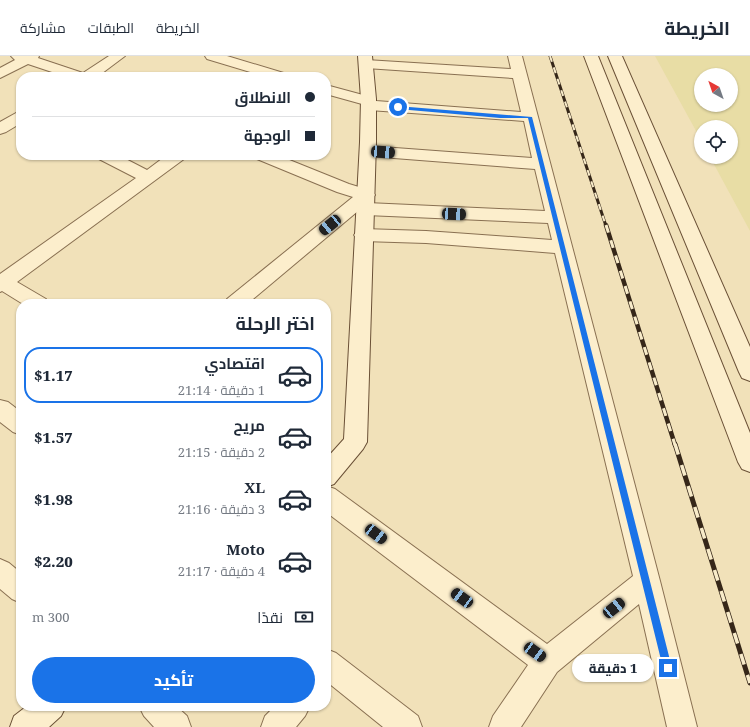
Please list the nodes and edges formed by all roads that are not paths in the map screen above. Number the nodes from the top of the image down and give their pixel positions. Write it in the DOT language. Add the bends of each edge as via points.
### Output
graph roads {
  1 [pos="118,56"];
  2 [pos="212,56"];
  3 [pos="591,56"];
  4 [pos="615,56"];
  5 [pos="26,57"];
  6 [pos="366,60"];
  7 [pos="517,65"];
  8 [pos="67,72"];
  9 [pos="94,72"];
  10 [pos="264,72"];
  11 [pos="0,74"];
  12 [pos="331,91"];
  13 [pos="369,103"];
  14 [pos="530,117"];
  15 [pos="16,119"];
  16 [pos="0,129"];
  17 [pos="368,150"];
  18 [pos="115,160"];
  19 [pos="171,160"];
  20 [pos="275,160"];
  21 [pos="542,164"];
  22 [pos="148,177"];
  23 [pos="366,202"];
  24 [pos="555,217"];
  25 [pos="363,235"];
  26 [pos="562,246"];
  27 [pos="1,283"];
  28 [pos="29,299"];
  29 [pos="240,299"];
  30 [pos="750,372"];
  31 [pos="0,409"];
  32 [pos="16,422"];
  33 [pos="750,462"];
  34 [pos="331,470"];
  35 [pos="331,501"];
  36 [pos="0,572"];
  37 [pos="647,581"];
  38 [pos="16,586"];
  39 [pos="547,662"];
  40 [pos="331,670"];
  41 [pos="45,711"];
  42 [pos="159,711"];
  43 [pos="290,711"];
  44 [pos="25,727"];
  45 [pos="176,727"];
  46 [pos="276,727"];
  47 [pos="407,727"];
  48 [pos="504,727"];
  49 [pos="682,727"];
  1 -- 9 [label="street"];
  2 -- 10 [label="street"];
  3 -- 33 [label="street"];
  4 -- 30 [label="street"];
  5 -- 8 [label="street"];
  5 -- 11 [label="street"];
  6 -- 7 [label="street"];
  6 -- 13 [label="street"];
  7 -- 14 [label="street"];
  12 -- 13 [label="street"];
  13 -- 14 [label="street"];
  13 -- 17 [label="street"];
  14 -- 21 [label="street"];
  15 -- 16 [label="street"];
  17 -- 21 [label="street"];
  17 -- 23 [label="street"];
  18 -- 22 [label="street"];
  19 -- 22 [label="street"];
  20 -- 23 [label="street" via="343,188"];
  21 -- 24 [label="street"];
  22 -- 27 [label="street"];
  23 -- 24 [label="street" via="528,217"];
  23 -- 25 [label="street"];
  23 -- 29 [label="street"];
  24 -- 26 [label="street"];
  25 -- 26 [label="street"];
  25 -- 34 [label="street" via="355,442"];
  26 -- 37 [label="street"];
  27 -- 28 [label="street"];
  31 -- 32 [label="street"];
  35 -- 39 [label="street"];
  36 -- 38 [label="street"];
  37 -- 39 [label="street"];
  37 -- 49 [label="street"];
  39 -- 48 [label="street"];
  40 -- 47 [label="street"];
  41 -- 44 [label="street"];
  42 -- 45 [label="street"];
  43 -- 46 [label="street"];
}
